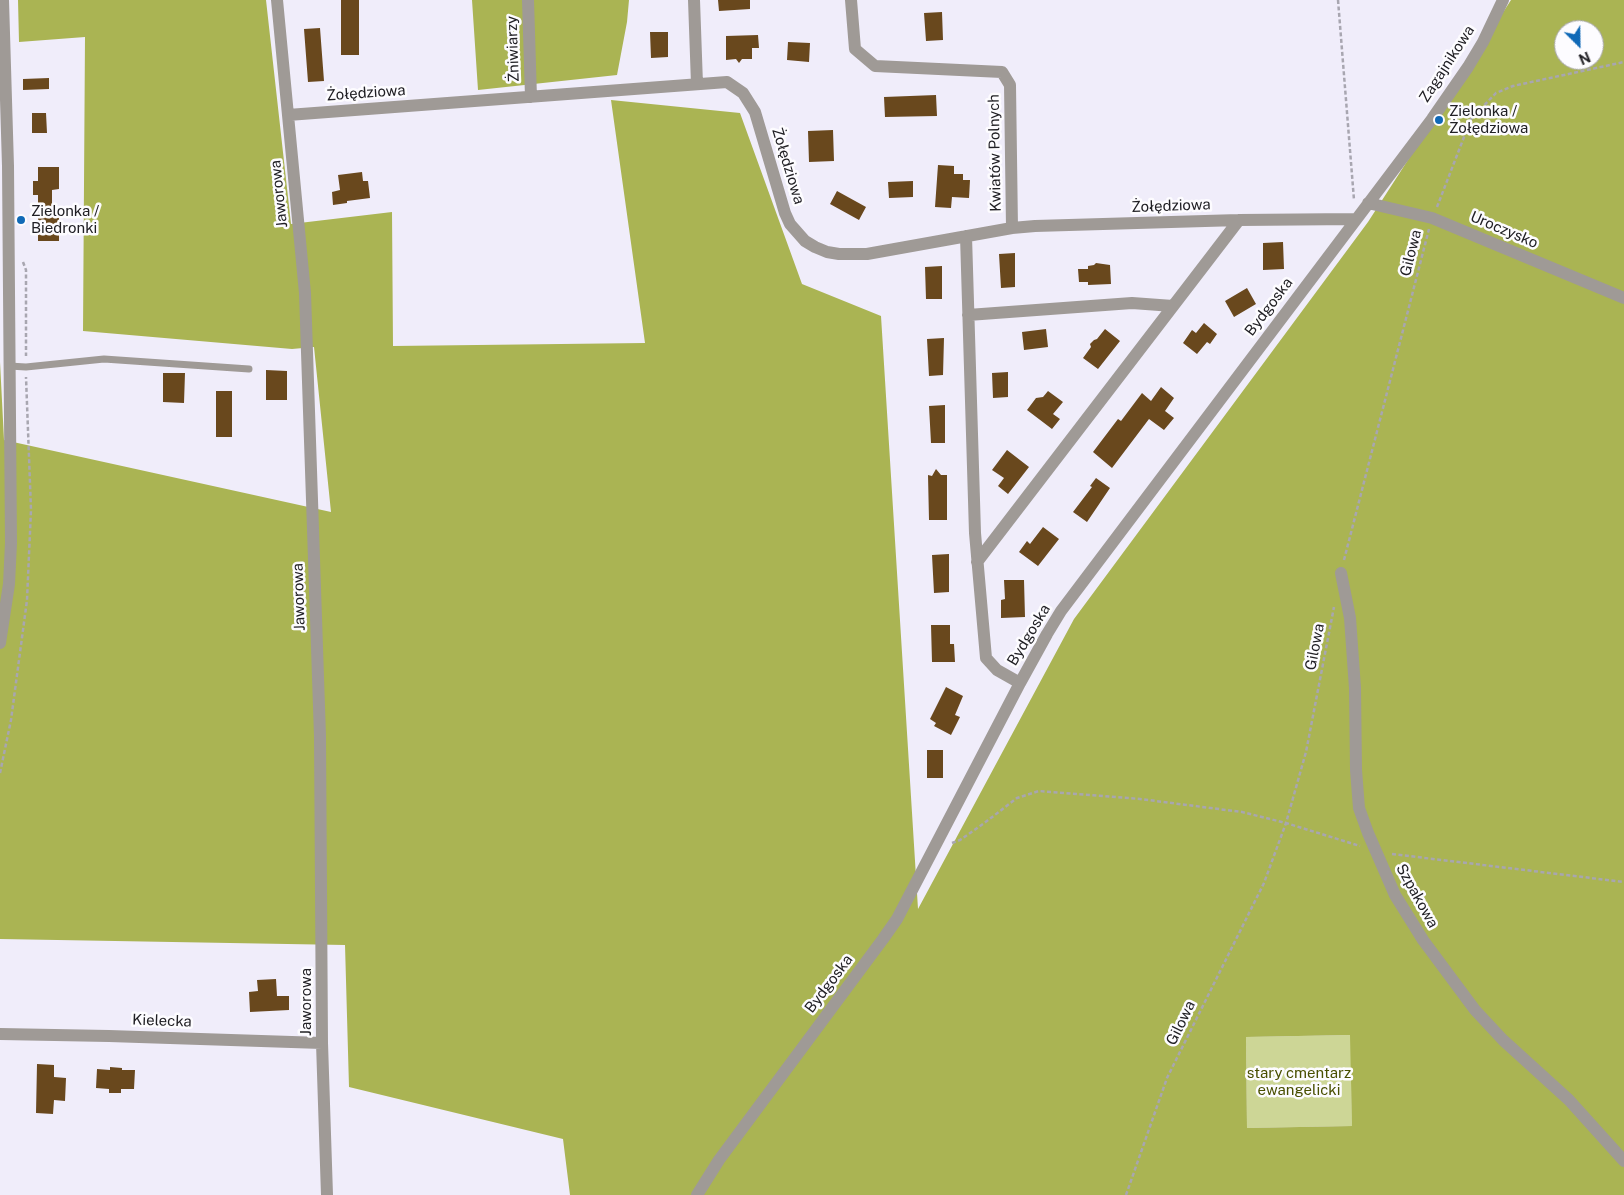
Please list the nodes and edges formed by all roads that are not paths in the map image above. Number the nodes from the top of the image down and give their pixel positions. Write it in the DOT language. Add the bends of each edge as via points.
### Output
graph roads {
  1 [pos="3,0"];
  2 [pos="277,0"];
  3 [pos="528,0"];
  4 [pos="694,0"];
  5 [pos="851,0"];
  6 [pos="1503,0"];
  7 [pos="697,84"];
  8 [pos="531,97"];
  9 [pos="288,115"];
  10 [pos="1432,119"];
  11 [pos="1368,203"];
  12 [pos="1356,219"];
  13 [pos="1239,220"];
  14 [pos="1012,228"];
  15 [pos="966,236"];
  16 [pos="1624,298"];
  17 [pos="1173,306"];
  18 [pos="968,315"];
  19 [pos="9,366"];
  20 [pos="249,369"];
  21 [pos="977,562"];
  22 [pos="1341,573"];
  23 [pos="0,643"];
  24 [pos="1020,683"];
  25 [pos="0,1034"];
  26 [pos="322,1043"];
  27 [pos="1624,1161"];
  28 [pos="327,1195"];
  29 [pos="697,1195"];
  1 -- 19 [label="street"];
  2 -- 9 [label="street, Jaworowa"];
  3 -- 8 [label="street, Żniwiarzy"];
  4 -- 7 [label="street"];
  5 -- 14 [label="street, Kwiatów Polnych" via="855,49 875,66 1002,72 1010,85"];
  6 -- 10 [label="street, Zagajnikowa" via="1483,42"];
  7 -- 8 [label="street, Żołędziowa"];
  7 -- 15 [label="street, Żołędziowa" via="727,82 743,93 755,112 785,213 797,232 815,247 853,255"];
  8 -- 9 [label="street, Żołędziowa"];
  9 -- 26 [label="street, Jaworowa" via="305,293 320,736"];
  10 -- 11 [label="street, Bydgoska"];
  11 -- 12 [label="street, Bydgoska"];
  11 -- 16 [label="street, Uroczysko" via="1432,218"];
  12 -- 13 [label="street, Żołędziowa"];
  12 -- 24 [label="street, Bydgoska" via="1061,611"];
  13 -- 14 [label="street, Żołędziowa"];
  13 -- 17 [label="street"];
  14 -- 15 [label="street, Żołędziowa"];
  15 -- 18 [label="street"];
  17 -- 18 [label="street" via="1132,303"];
  17 -- 21 [label="street"];
  18 -- 21 [label="street"];
  19 -- 20 [label="lane" via="104,359"];
  19 -- 23 [label="street" via="10,584"];
  21 -- 24 [label="street" via="986,658 997,670"];
  22 -- 27 [label="street, Szpakowa" via="1350,618 1358,792 1363,821 1394,895 1475,1010 1502,1040 1569,1100"];
  24 -- 29 [label="street, Bydgoska" via="936,847 883,940 719,1160"];
  25 -- 26 [label="street, Kielecka"];
  26 -- 28 [label="street, Jaworowa"];
}
